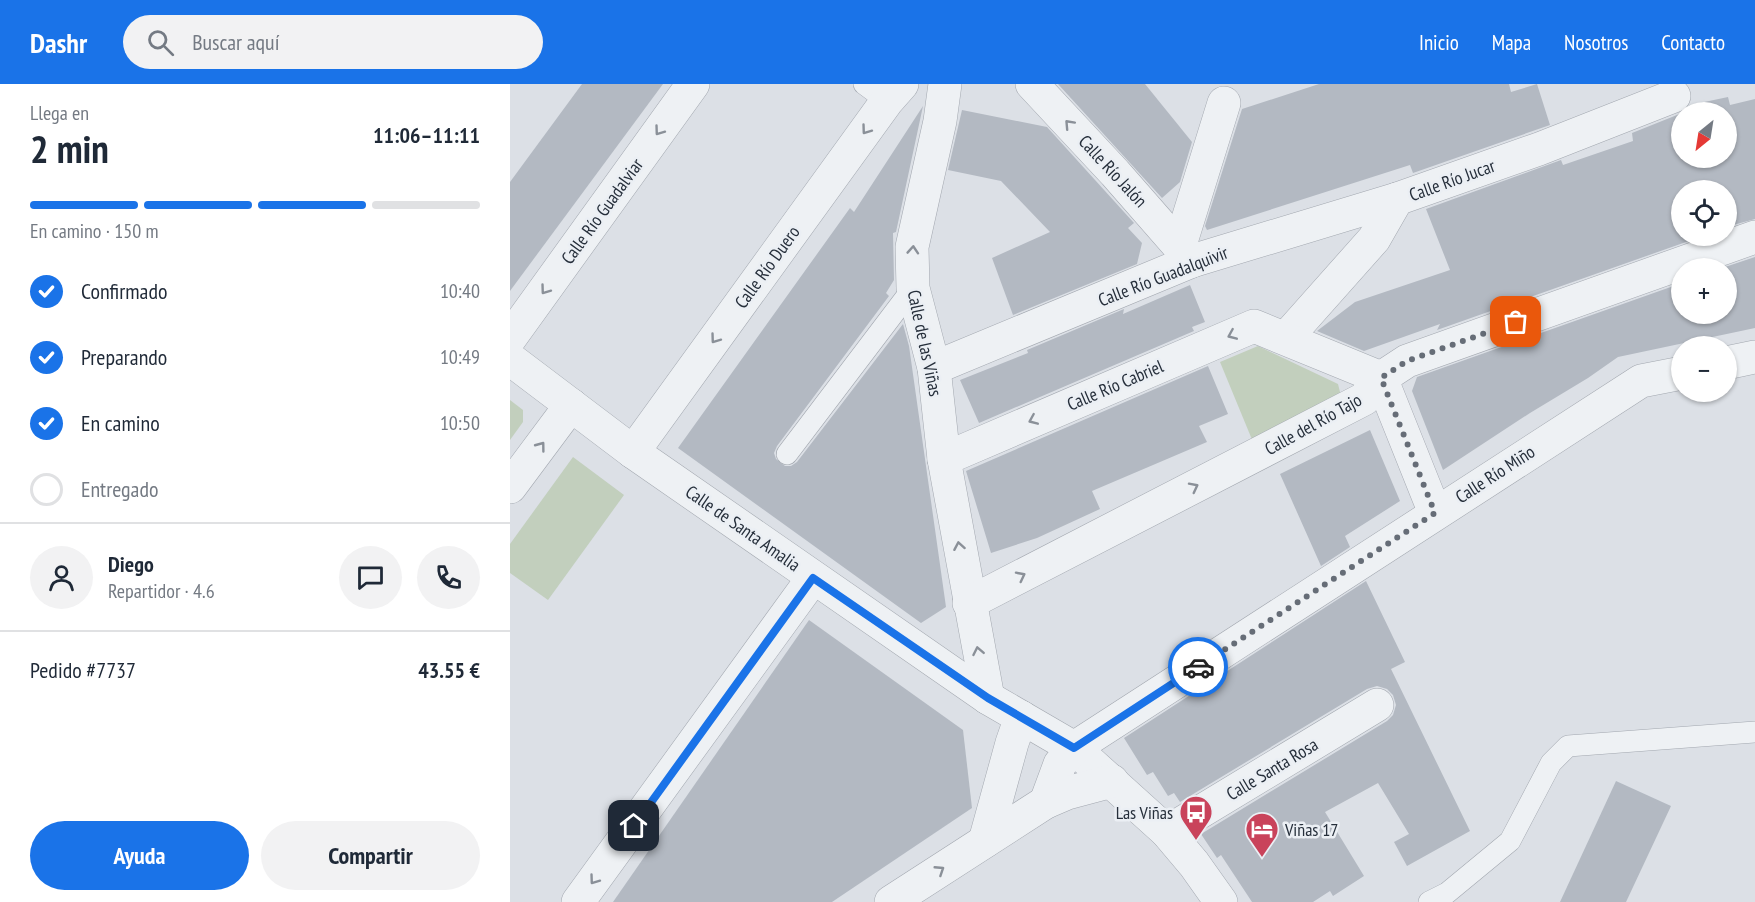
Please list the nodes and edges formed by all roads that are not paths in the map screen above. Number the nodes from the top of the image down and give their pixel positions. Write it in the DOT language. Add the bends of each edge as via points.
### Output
graph roads {
  1 [pos="693,84"];
  2 [pos="945,84"];
  3 [pos="1032,84"];
  4 [pos="884,90"];
  5 [pos="1674,96"];
  6 [pos="1224,103"];
  7 [pos="1397,199"];
  8 [pos="1755,237"];
  9 [pos="1186,253"];
  10 [pos="913,288"];
  11 [pos="510,338"];
  12 [pos="1286,338"];
  13 [pos="1755,357"];
  14 [pos="510,359"];
  15 [pos="1737,361"];
  16 [pos="934,368"];
  17 [pos="1671,375"];
  18 [pos="1381,378"];
  19 [pos="571,405"];
  20 [pos="633,452"];
  21 [pos="787,454"];
  22 [pos="944,459"];
  23 [pos="510,487"];
  24 [pos="1435,513"];
  25 [pos="813,578"];
  26 [pos="969,603"];
  27 [pos="988,698"];
  28 [pos="1377,705"];
  29 [pos="1021,717"];
  30 [pos="1755,732"];
  31 [pos="1074,748"];
  32 [pos="1112,781"];
  33 [pos="1046,802"];
  34 [pos="1167,832"];
  35 [pos="985,841"];
  36 [pos="578,902"];
  37 [pos="891,902"];
  38 [pos="1221,902"];
  39 [pos="1429,902"];
  1 -- 11 [label="street, Calle Río Guadalviar, one-way"];
  10 -- 2 [label="street, Calle de las Viñas, one-way" via="912,248"];
  9 -- 3 [label="street, Calle Río Jalón, one-way"];
  4 -- 20 [label="street, Calle Río Duero, one-way"];
  5 -- 7 [label="street, Calle Río Jucar"];
  6 -- 9 [label="street"];
  7 -- 9 [label="street, Calle Río Guadalquivir"];
  7 -- 12 [label="street, Calle Río Jucar" via="1374,239"];
  8 -- 18 [label="street, Calle del Río Tajo" via="1407,361"];
  9 -- 16 [label="street, Calle Río Guadalquivir"];
  10 -- 16 [label="street, Calle de las Viñas"];
  10 -- 21 [label="lane"];
  12 -- 18 [label="street, Calle Río Cabriel"];
  12 -- 22 [label="street, Calle Río Cabriel, one-way" via="1254,326"];
  13 -- 15 [label="street"];
  14 -- 19 [label="street, Calle de Santa Amalia"];
  16 -- 22 [label="street, Calle de las Viñas"];
  17 -- 24 [label="street, Calle Río Miño" via="1641,381"];
  18 -- 24 [label="street"];
  26 -- 18 [label="street, Calle del Río Tajo, one-way" via="1364,399"];
  19 -- 20 [label="street, Calle de Santa Amalia"];
  23 -- 19 [label="street, one-way"];
  20 -- 25 [label="street, Calle de Santa Amalia"];
  26 -- 22 [label="street, Calle de las Viñas, one-way"];
  24 -- 31 [label="street, Calle Río Miño"];
  25 -- 27 [label="street, Calle de Santa Amalia"];
  25 -- 36 [label="street, one-way"];
  27 -- 26 [label="street, one-way"];
  27 -- 29 [label="street, Calle de Santa Amalia"];
  28 -- 34 [label="street, Calle Santa Rosa"];
  29 -- 31 [label="street, Calle de Santa Amalia"];
  29 -- 35 [label="street"];
  30 -- 39 [label="lane" via="1568,746 1551,763 1510,841 1447,893"];
  31 -- 32 [label="street, Calle de Santa Amalia"];
  31 -- 33 [label="street" via="1060,764"];
  32 -- 33 [label="street"];
  32 -- 34 [label="street, Calle de Santa Amalia"];
  33 -- 35 [label="street"];
  34 -- 38 [label="street, Calle de Santa Amalia"];
  37 -- 35 [label="street, one-way"];
}
